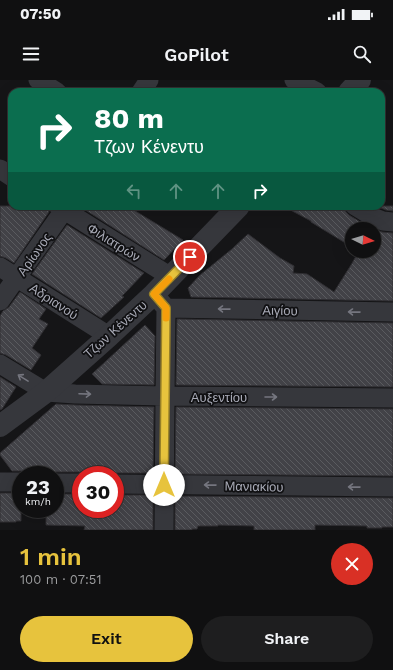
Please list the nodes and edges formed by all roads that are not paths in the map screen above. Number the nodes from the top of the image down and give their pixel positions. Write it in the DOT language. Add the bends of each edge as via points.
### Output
graph roads {
  1 [pos="38,80"];
  2 [pos="294,80"];
  3 [pos="360,80"];
  4 [pos="51,88"];
  5 [pos="309,88"];
  6 [pos="353,88"];
  7 [pos="61,210"];
  8 [pos="68,210"];
  9 [pos="235,210"];
  10 [pos="362,210"];
  11 [pos="393,222"];
  12 [pos="0,267"];
  13 [pos="17,277"];
  14 [pos="171,277"];
  15 [pos="0,301"];
  16 [pos="160,301"];
  17 [pos="393,312"];
  18 [pos="108,336"];
  19 [pos="0,364"];
  20 [pos="46,392"];
  21 [pos="165,396"];
  22 [pos="393,398"];
  23 [pos="0,426"];
  24 [pos="0,482"];
  25 [pos="12,482"];
  26 [pos="124,484"];
  27 [pos="164,485"];
  28 [pos="393,487"];
  29 [pos="164,530"];
  1 -- 4 [label="street"];
  2 -- 5 [label="street"];
  3 -- 6 [label="street"];
  7 -- 13 [label="street, Αρίωνος"];
  8 -- 14 [label="street, Φιλιατρών"];
  9 -- 14 [label="street, Τζων Κένεντυ"];
  10 -- 11 [label="street" via="383,221"];
  12 -- 13 [label="street, Αδριανού"];
  13 -- 15 [label="street, Αρίωνος"];
  13 -- 18 [label="street, Αδριανού"];
  14 -- 16 [label="street, Τζων Κένεντυ"];
  17 -- 16 [label="street, Αιγίου, one-way"];
  16 -- 18 [label="street, Τζων Κένεντυ"];
  16 -- 21 [label="street"];
  18 -- 20 [label="street, Τζων Κένεντυ"];
  20 -- 19 [label="street, one-way"];
  20 -- 21 [label="street, Αυξεντίου, one-way"];
  20 -- 23 [label="street, Τζων Κένεντυ"];
  21 -- 22 [label="street, Αυξεντίου, one-way"];
  21 -- 27 [label="street"];
  24 -- 25 [label="street"];
  26 -- 27 [label="street, Μανιακίου"];
  28 -- 27 [label="street, Μανιακίου, one-way"];
  27 -- 29 [label="street"];
}
